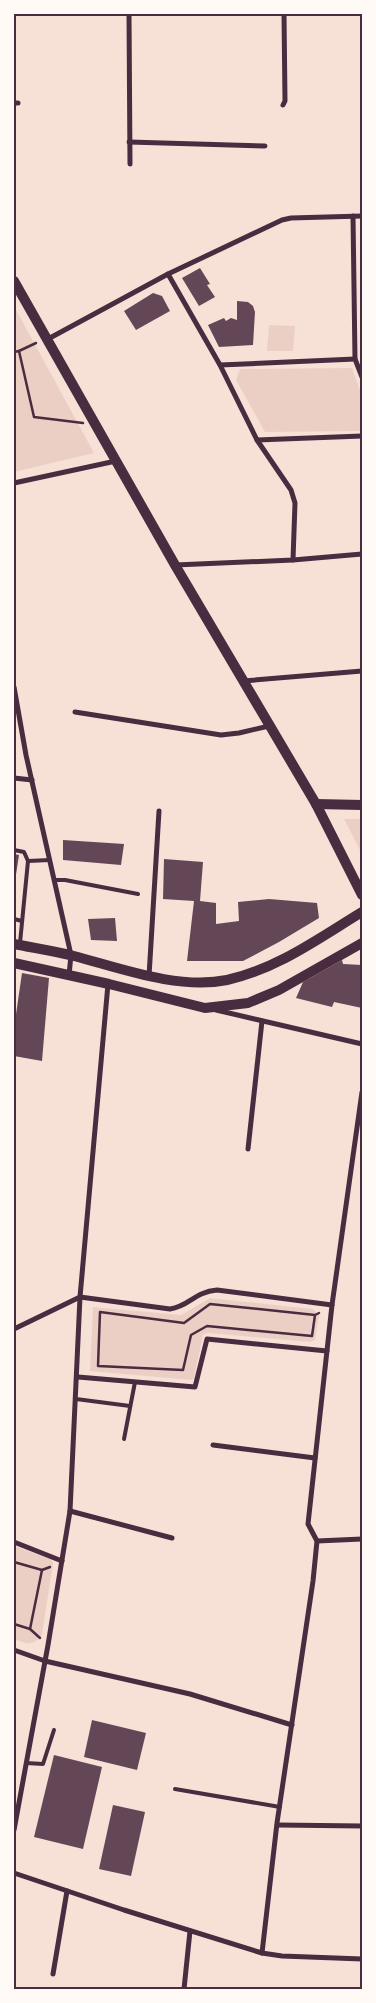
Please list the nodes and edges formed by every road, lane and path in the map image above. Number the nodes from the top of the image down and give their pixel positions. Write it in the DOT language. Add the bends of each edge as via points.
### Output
graph roads {
  1 [pos="129,14"];
  2 [pos="284,14"];
  3 [pos="283,105"];
  4 [pos="129,142"];
  5 [pos="265,146"];
  6 [pos="130,164"];
  7 [pos="353,216"];
  8 [pos="362,216"];
  9 [pos="168,274"];
  10 [pos="14,281"];
  11 [pos="48,339"];
  12 [pos="19,351"];
  13 [pos="14,352"];
  14 [pos="355,358"];
  15 [pos="220,366"];
  16 [pos="362,377"];
  17 [pos="94,422"];
  18 [pos="362,436"];
  19 [pos="257,440"];
  20 [pos="116,461"];
  21 [pos="14,483"];
  22 [pos="362,554"];
  23 [pos="293,560"];
  24 [pos="175,565"];
  25 [pos="362,671"];
  26 [pos="242,681"];
  27 [pos="14,687"];
  28 [pos="75,712"];
  29 [pos="269,726"];
  30 [pos="14,778"];
  31 [pos="32,780"];
  32 [pos="316,804"];
  33 [pos="362,805"];
  34 [pos="159,811"];
  35 [pos="14,850"];
  36 [pos="50,860"];
  37 [pos="28,862"];
  38 [pos="55,880"];
  39 [pos="138,894"];
  40 [pos="362,895"];
  41 [pos="362,912"];
  42 [pos="14,919"];
  43 [pos="22,921"];
  44 [pos="362,943"];
  45 [pos="17,945"];
  46 [pos="71,955"];
  47 [pos="14,963"];
  48 [pos="69,975"];
  49 [pos="149,976"];
  50 [pos="108,984"];
  51 [pos="206,1008"];
  52 [pos="262,1021"];
  53 [pos="362,1044"];
  54 [pos="362,1092"];
  55 [pos="248,1149"];
  56 [pos="80,1297"];
  57 [pos="332,1305"];
  58 [pos="315,1315"];
  59 [pos="14,1329"];
  60 [pos="327,1351"];
  61 [pos="78,1377"];
  62 [pos="135,1382"];
  63 [pos="76,1399"];
  64 [pos="130,1406"];
  65 [pos="124,1438"];
  66 [pos="213,1445"];
  67 [pos="315,1458"];
  68 [pos="70,1511"];
  69 [pos="172,1538"];
  70 [pos="362,1539"];
  71 [pos="317,1540"];
  72 [pos="14,1542"];
  73 [pos="62,1561"];
  74 [pos="14,1562"];
  75 [pos="14,1624"];
  76 [pos="14,1650"];
  77 [pos="45,1661"];
  78 [pos="292,1724"];
  79 [pos="54,1730"];
  80 [pos="26,1763"];
  81 [pos="175,1789"];
  82 [pos="280,1807"];
  83 [pos="278,1824"];
  84 [pos="362,1826"];
  85 [pos="14,1830"];
  86 [pos="14,1873"];
  87 [pos="68,1891"];
  88 [pos="190,1931"];
  89 [pos="262,1953"];
  90 [pos="362,1959"];
  91 [pos="53,1974"];
  92 [pos="184,1989"];
  1 -- 4 [label="street"];
  2 -- 3 [label="street"];
  4 -- 5 [label="street"];
  4 -- 6 [label="street"];
  7 -- 8 [label="street"];
  7 -- 9 [label="street" via="282,220"];
  7 -- 14 [label="street"];
  9 -- 11 [label="street"];
  9 -- 15 [label="street"];
  10 -- 11 [label="main road"];
  11 -- 12 [label="path"];
  11 -- 17 [label="main road"];
  12 -- 13 [label="path"];
  12 -- 17 [label="path" via="34,417 78,424"];
  14 -- 15 [label="street"];
  14 -- 16 [label="street"];
  15 -- 19 [label="street"];
  17 -- 20 [label="main road"];
  18 -- 19 [label="street"];
  19 -- 23 [label="street" via="291,490 295,504"];
  20 -- 21 [label="street"];
  20 -- 24 [label="main road"];
  22 -- 23 [label="street"];
  23 -- 24 [label="street"];
  24 -- 26 [label="main road"];
  25 -- 26 [label="street"];
  26 -- 29 [label="main road"];
  27 -- 31 [label="street"];
  28 -- 29 [label="street" via="221,735"];
  29 -- 32 [label="main road"];
  30 -- 31 [label="street"];
  31 -- 36 [label="street"];
  32 -- 33 [label="main road"];
  32 -- 40 [label="main road"];
  34 -- 49 [label="street"];
  35 -- 37 [label="lane" via="24,852"];
  36 -- 37 [label="lane"];
  36 -- 38 [label="street"];
  37 -- 43 [label="lane"];
  38 -- 39 [label="lane"];
  38 -- 46 [label="street"];
  41 -- 49 [label="main road" via="283,960 258,971 225,980 189,982"];
  42 -- 43 [label="lane"];
  43 -- 45 [label="lane"];
  44 -- 51 [label="main road" via="279,990 248,1003"];
  45 -- 46 [label="main road"];
  46 -- 48 [label="street"];
  46 -- 49 [label="main road"];
  47 -- 48 [label="main road"];
  48 -- 50 [label="main road"];
  50 -- 51 [label="main road"];
  50 -- 56 [label="street"];
  51 -- 52 [label="street"];
  52 -- 53 [label="street"];
  52 -- 55 [label="street"];
  54 -- 57 [label="street"];
  56 -- 57 [label="street" via="170,1309 179,1308 202,1292 217,1290"];
  56 -- 59 [label="street"];
  56 -- 61 [label="street"];
  57 -- 60 [label="street"];
  58 -- 58 [label="path" via="210,1304 184,1323 100,1312 98,1366 183,1370 191,1335 207,1326 312,1336"];
  60 -- 62 [label="street" via="207,1339 196,1387"];
  60 -- 67 [label="street"];
  61 -- 62 [label="street"];
  61 -- 63 [label="street"];
  62 -- 64 [label="lane"];
  63 -- 64 [label="lane"];
  63 -- 68 [label="street"];
  64 -- 65 [label="lane"];
  66 -- 67 [label="street"];
  67 -- 71 [label="street" via="308,1524"];
  68 -- 69 [label="street"];
  68 -- 73 [label="street"];
  70 -- 71 [label="street"];
  71 -- 78 [label="street"];
  72 -- 73 [label="street"];
  73 -- 77 [label="street"];
  74 -- 75 [label="path" via="42,1570 30,1629"];
  76 -- 77 [label="street"];
  77 -- 78 [label="street" via="190,1694"];
  77 -- 80 [label="street"];
  78 -- 82 [label="street"];
  79 -- 80 [label="lane" via="43,1764"];
  80 -- 85 [label="street"];
  81 -- 82 [label="lane"];
  82 -- 83 [label="street"];
  83 -- 84 [label="street"];
  83 -- 89 [label="street"];
  86 -- 87 [label="street"];
  87 -- 88 [label="street"];
  87 -- 91 [label="street"];
  88 -- 89 [label="street"];
  88 -- 92 [label="street"];
  89 -- 90 [label="street"];
}
